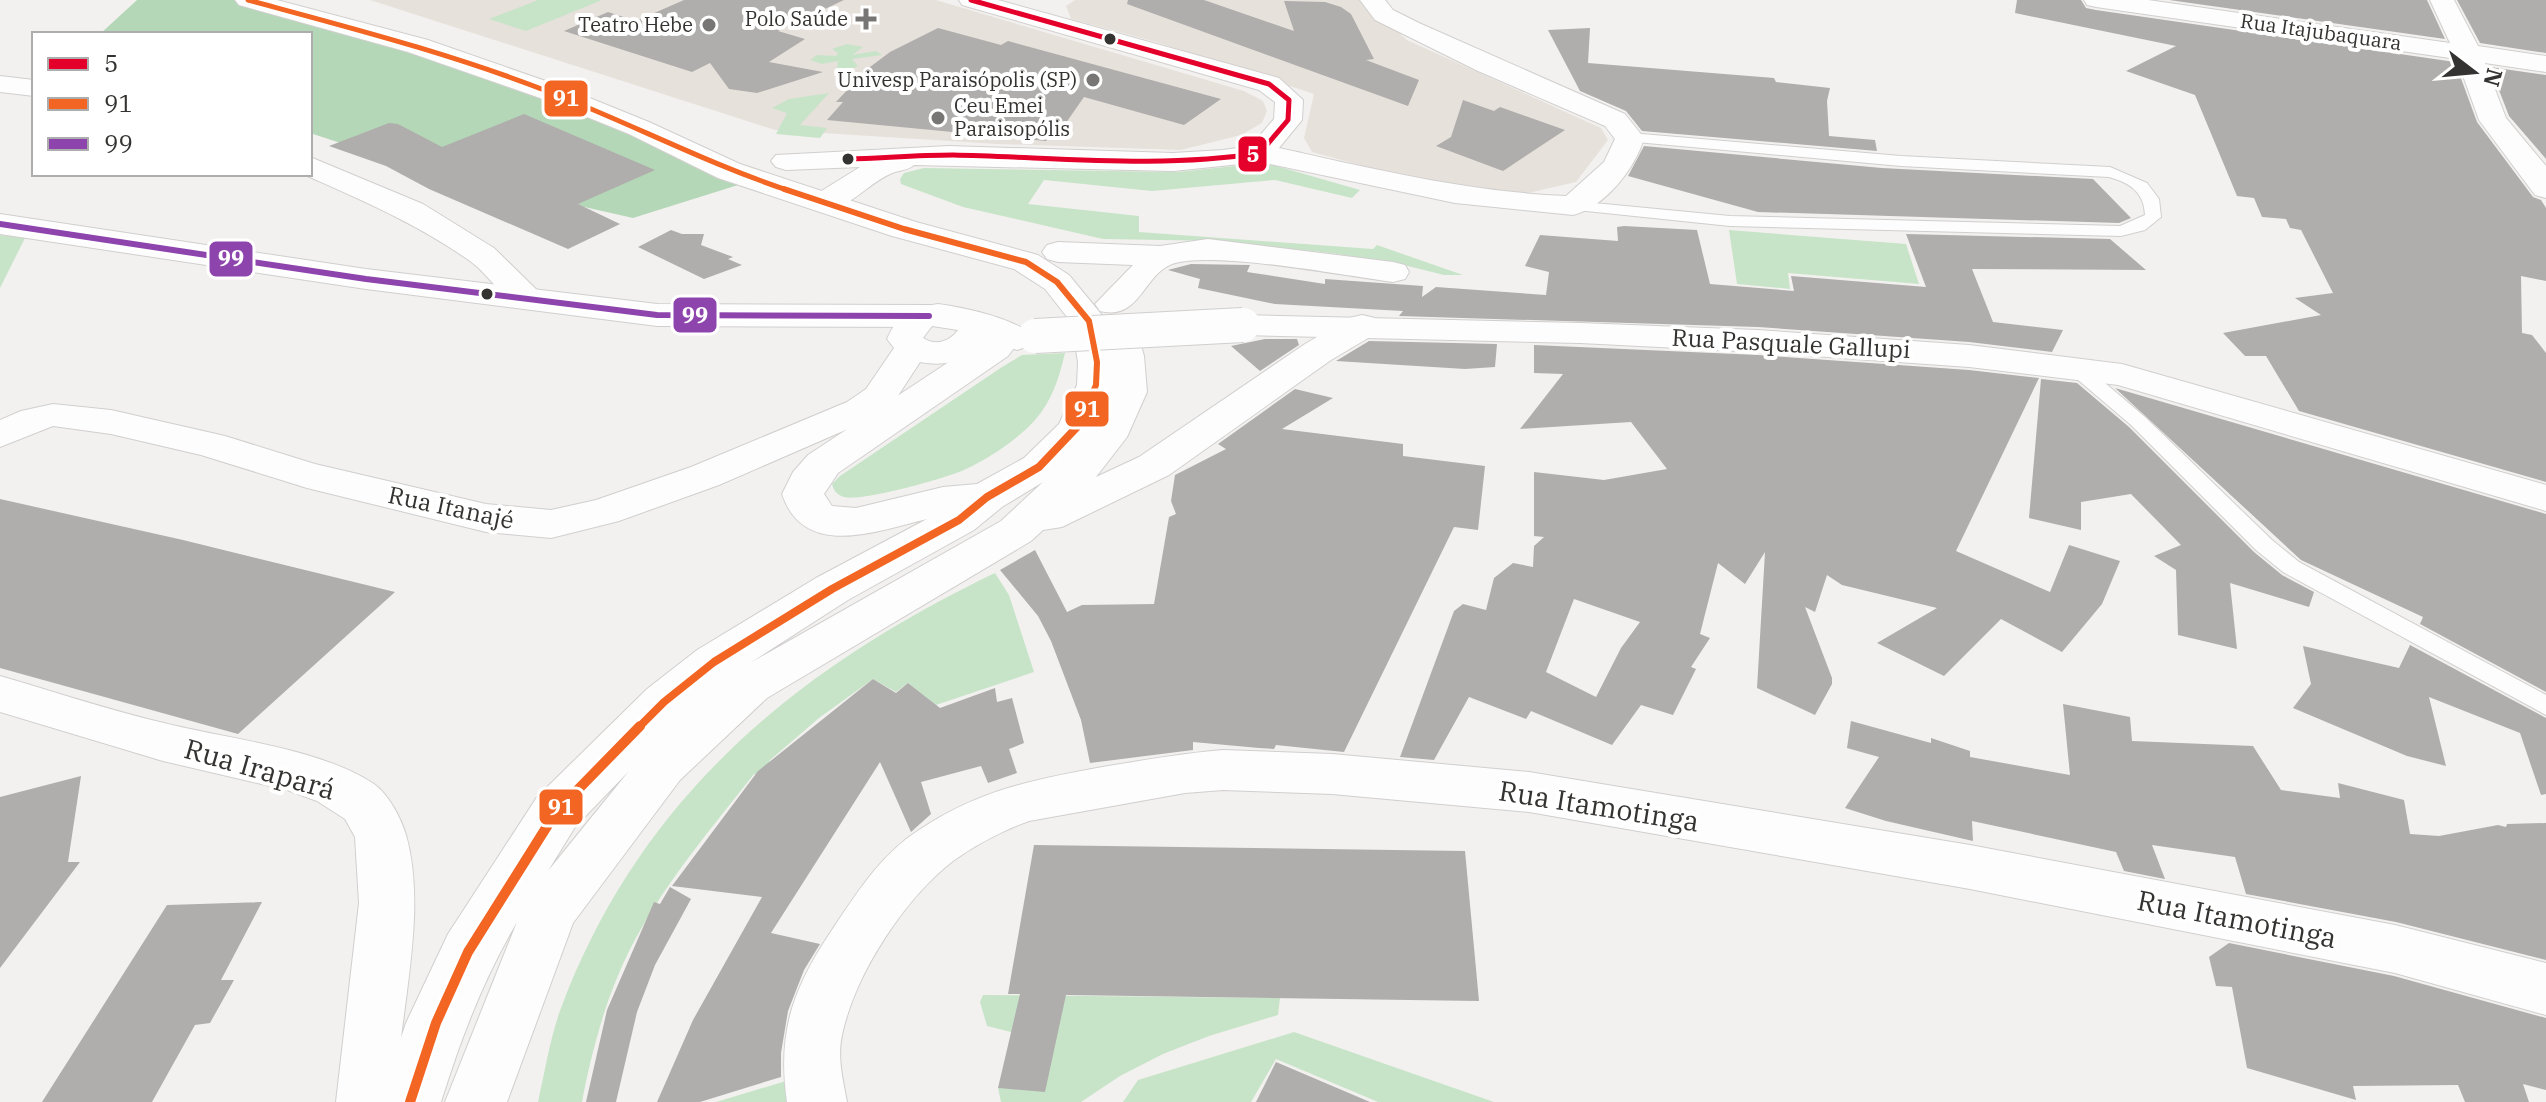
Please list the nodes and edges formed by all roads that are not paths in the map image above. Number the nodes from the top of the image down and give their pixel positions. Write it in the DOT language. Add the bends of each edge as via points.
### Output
graph roads {
  1 [pos="254,0"];
  2 [pos="319,0"];
  3 [pos="1039,0"];
  4 [pos="1372,0"];
  5 [pos="2096,0"];
  6 [pos="2442,0"];
  7 [pos="974,1"];
  8 [pos="1057,12"];
  9 [pos="2468,53"];
  10 [pos="2546,64"];
  11 [pos="0,84"];
  12 [pos="32,88"];
  13 [pos="1630,138"];
  14 [pos="1260,153"];
  15 [pos="949,155"];
  16 [pos="786,161"];
  17 [pos="312,167"];
  18 [pos="2546,189"];
  19 [pos="841,194"];
  20 [pos="1573,206"];
  21 [pos="0,224"];
  22 [pos="1058,252"];
  23 [pos="1160,256"];
  24 [pos="1393,272"];
  25 [pos="527,297"];
  26 [pos="1112,304"];
  27 [pos="1362,326"];
  28 [pos="1005,336"];
  29 [pos="925,340"];
  30 [pos="2077,369"];
  31 [pos="0,435"];
  32 [pos="2546,498"];
  33 [pos="1002,514"];
  34 [pos="0,694"];
  35 [pos="2546,706"];
  36 [pos="2546,989"];
  37 [pos="815,1096"];
  38 [pos="366,1102"];
  39 [pos="410,1102"];
  40 [pos="476,1102"];
  1 -- 19 [label="main road" via="418,46 535,87 729,171"];
  2 -- 16 [label="main road" via="679,119"];
  3 -- 7 [label="street"];
  4 -- 13 [label="street" via="1384,15 1615,120"];
  5 -- 9 [label="street, Rua Itajubaquara"];
  6 -- 9 [label="street"];
  7 -- 8 [label="street"];
  8 -- 14 [label="street" via="1269,84 1289,100 1288,120"];
  9 -- 10 [label="street, Rua Itajubaquara"];
  9 -- 18 [label="street" via="2493,120"];
  11 -- 12 [label="street"];
  13 -- 20 [label="street" via="1614,170"];
  13 -- 20 [label="lane" via="2110,172 2148,193 2153,217 2121,231 1730,221"];
  14 -- 15 [label="street" via="1173,162"];
  14 -- 20 [label="street" via="1449,194"];
  15 -- 16 [label="street"];
  15 -- 19 [label="street" via="879,168"];
  16 -- 19 [label="main road"];
  17 -- 25 [label="street" via="412,211 483,255"];
  19 -- 22 [label="main road" via="1021,236"];
  19 -- 33 [label="main road" via="915,232 1026,262 1057,282 1089,321 1098,374 1086,412"];
  21 -- 25 [label="main road" via="366,279"];
  22 -- 23 [label="street"];
  22 -- 26 [label="main road" via="1087,272"];
  23 -- 24 [label="street" via="1208,249"];
  23 -- 26 [label="street"];
  25 -- 29 [label="main road" via="657,315 805,318"];
  26 -- 33 [label="main road" via="1128,392 1107,437 1070,481"];
  27 -- 28 [label="street, Rua Pasquale Gallupi, bridge" via="1243,325"];
  27 -- 30 [label="street, Rua Pasquale Gallupi" via="1758,341"];
  27 -- 33 [label="main road" via="1154,466"];
  28 -- 29 [label="street, Rua Pasquale Gallupi"];
  28 -- 33 [label="main road" via="823,464 803,494 808,508 821,519 856,522 943,501"];
  29 -- 31 [label="street, Rua Itanajé" via="879,397 860,410 705,476 551,524 486,518 111,422 53,415"];
  30 -- 32 [label="street, Rua Pasquale Gallupi" via="2155,382"];
  30 -- 35 [label="lane" via="2291,567"];
  33 -- 39 [label="main road" via="959,520 832,589 714,662 618,747 556,812 468,952 436,1023"];
  33 -- 40 [label="main road" via="750,685 662,766 550,911"];
  34 -- 38 [label="street, Rua Irapará" via="162,742 304,776 357,799 381,833 386,886"];
  36 -- 37 [label="street, Rua Itamotinga" via="2380,946 1970,867 1545,795 1332,774 1223,770 1025,801 935,846 886,893 832,977 812,1037"];
}
